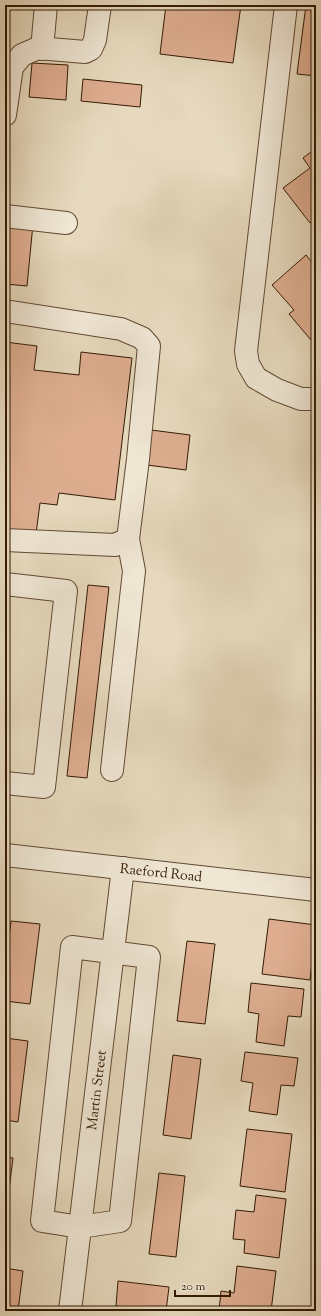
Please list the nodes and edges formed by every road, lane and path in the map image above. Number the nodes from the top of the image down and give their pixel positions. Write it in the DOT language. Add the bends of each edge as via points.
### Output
graph roads {
  1 [pos="46,5"];
  2 [pos="100,5"];
  3 [pos="286,5"];
  4 [pos="42,49"];
  5 [pos="5,115"];
  6 [pos="5,216"];
  7 [pos="66,224"];
  8 [pos="5,311"];
  9 [pos="316,399"];
  10 [pos="128,539"];
  11 [pos="5,540"];
  12 [pos="5,584"];
  13 [pos="112,770"];
  14 [pos="5,783"];
  15 [pos="5,855"];
  16 [pos="123,868"];
  17 [pos="316,890"];
  18 [pos="113,952"];
  19 [pos="80,1227"];
  20 [pos="70,1311"];
  1 -- 4 [label="street"];
  2 -- 4 [label="street" via="95,40 91,49 85,52"];
  3 -- 9 [label="street" via="246,351 248,364 256,378 300,399"];
  4 -- 5 [label="street" via="38,48 22,55 12,67"];
  6 -- 7 [label="street"];
  8 -- 10 [label="street" via="122,329 142,338 149,346"];
  10 -- 11 [label="street" via="115,545"];
  10 -- 13 [label="street" via="134,571"];
  12 -- 14 [label="street" via="66,591 44,787"];
  15 -- 16 [label="street, Raeford Road"];
  16 -- 17 [label="street, Raeford Road"];
  16 -- 18 [label="street, Martin Street"];
  18 -- 19 [label="street, Martin Street"];
  18 -- 19 [label="street" via="149,957 120,1221"];
  18 -- 19 [label="street" via="72,948 42,1221"];
  19 -- 20 [label="street, Martin Street"];
}
